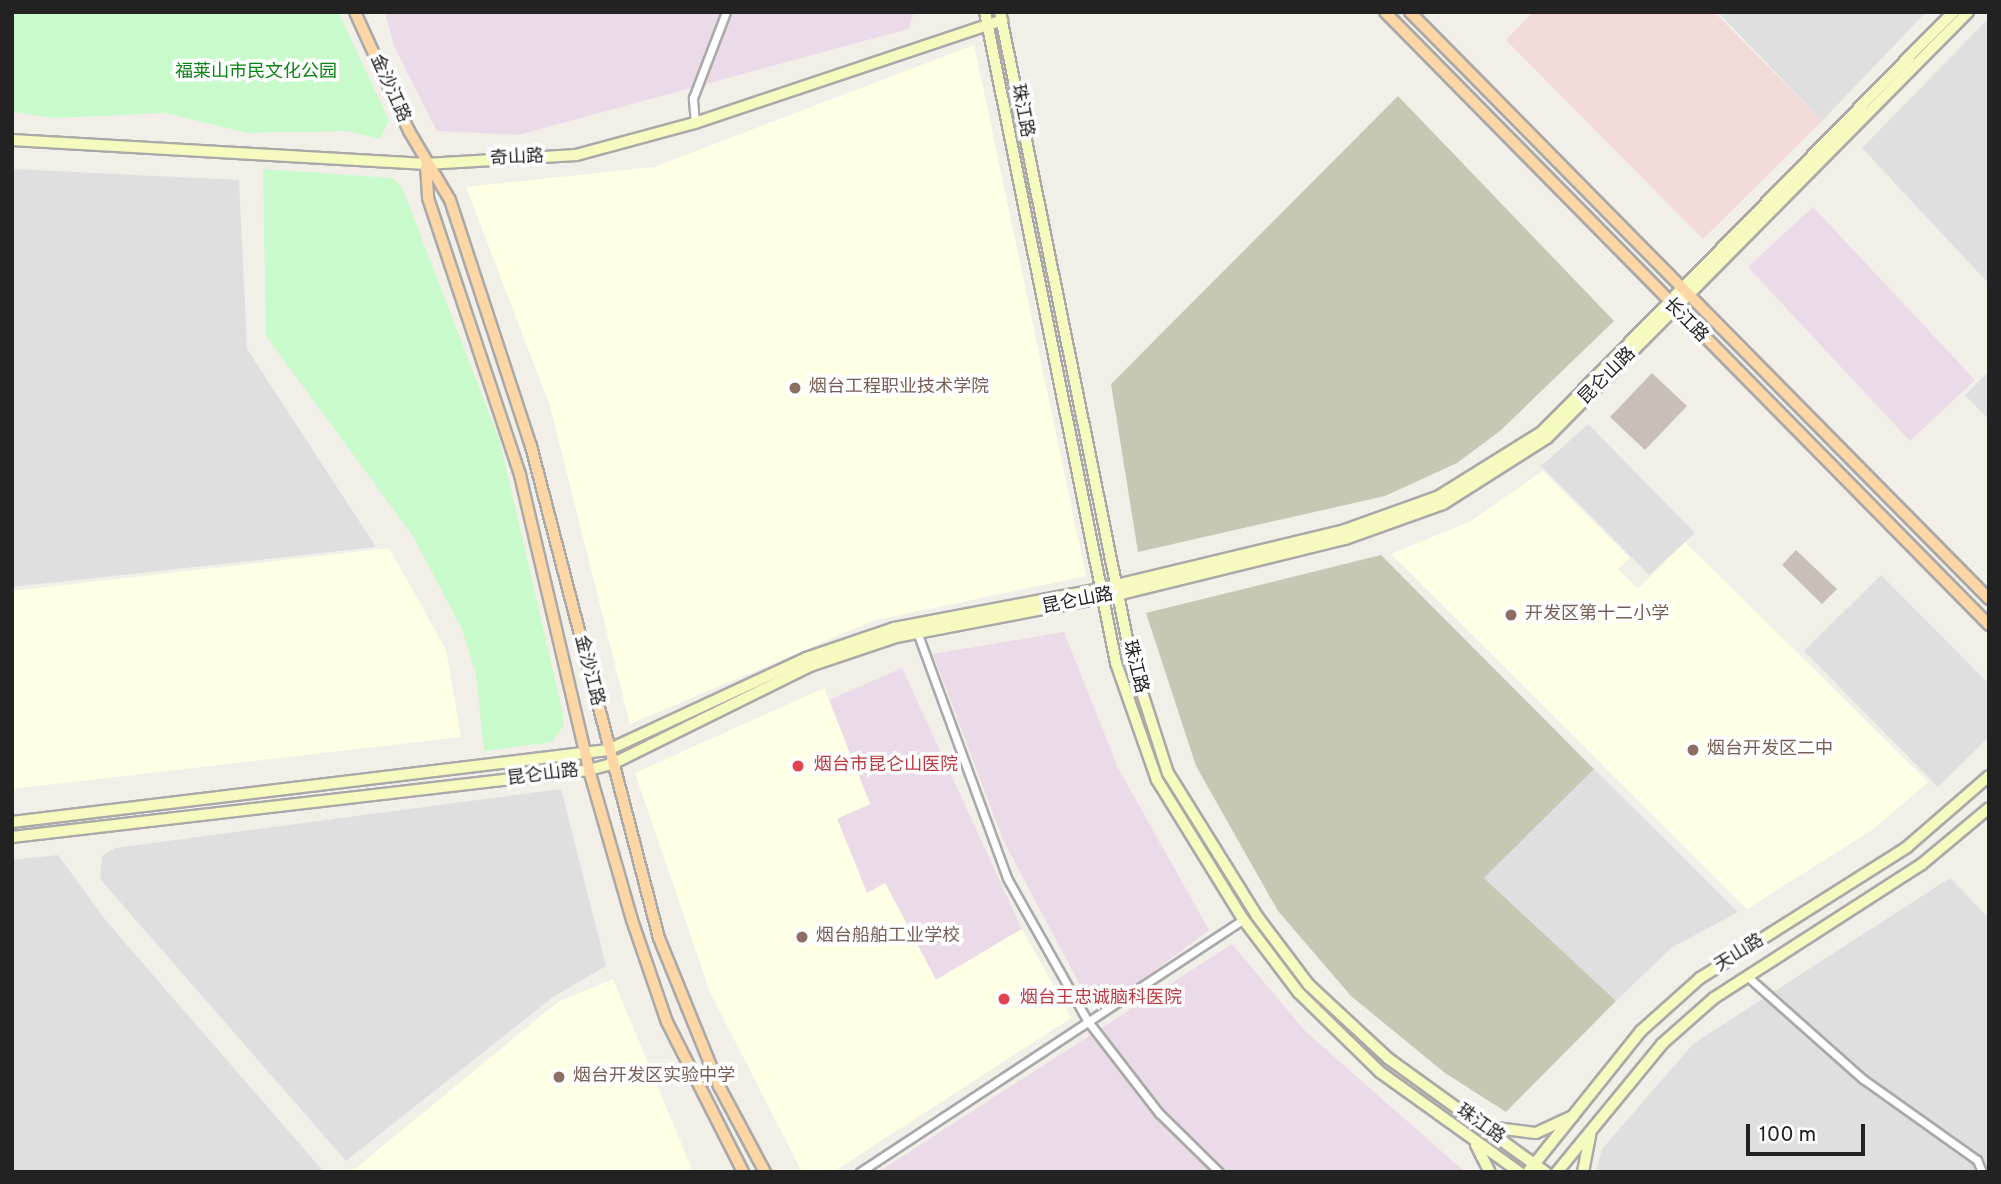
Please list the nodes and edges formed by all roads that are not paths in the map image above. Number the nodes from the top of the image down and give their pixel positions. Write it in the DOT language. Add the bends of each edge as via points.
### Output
graph roads {
  1 [pos="355,12"];
  2 [pos="726,12"];
  3 [pos="985,12"];
  4 [pos="1385,12"];
  5 [pos="1410,12"];
  6 [pos="1953,12"];
  7 [pos="1969,12"];
  8 [pos="1001,16"];
  9 [pos="988,24"];
  10 [pos="695,123"];
  11 [pos="12,140"];
  12 [pos="426,164"];
  13 [pos="1685,295"];
  14 [pos="1671,307"];
  15 [pos="1116,590"];
  16 [pos="1101,593"];
  17 [pos="1989,599"];
  18 [pos="916,624"];
  19 [pos="1989,625"];
  20 [pos="608,750"];
  21 [pos="586,754"];
  22 [pos="612,764"];
  23 [pos="589,770"];
  24 [pos="1989,776"];
  25 [pos="1989,808"];
  26 [pos="12,822"];
  27 [pos="12,837"];
  28 [pos="1243,919"];
  29 [pos="1748,977"];
  30 [pos="1087,1020"];
  31 [pos="1577,1114"];
  32 [pos="1479,1124"];
  33 [pos="1593,1128"];
  34 [pos="1470,1136"];
  35 [pos="1531,1168"];
  36 [pos="743,1172"];
  37 [pos="765,1172"];
  38 [pos="860,1172"];
  39 [pos="1219,1172"];
  40 [pos="1490,1172"];
  41 [pos="1519,1172"];
  42 [pos="1545,1172"];
  43 [pos="1557,1172"];
  44 [pos="1583,1172"];
  45 [pos="1982,1172"];
  1 -- 12 [label="main road, 金沙江路"];
  2 -- 10 [label="street" via="693,98"];
  3 -- 9 [label="street"];
  4 -- 14 [label="main road, 长江路"];
  5 -- 13 [label="main road, 长江路"];
  6 -- 13 [label="street, 昆仑山路"];
  7 -- 13 [label="street, 昆仑山路"];
  8 -- 9 [label="street, 奇山路"];
  8 -- 15 [label="street, 珠江路"];
  9 -- 10 [label="street, 奇山路"];
  9 -- 16 [label="street"];
  10 -- 12 [label="street, 奇山路" via="576,155"];
  11 -- 12 [label="street, 奇山路"];
  12 -- 20 [label="main road, 金沙江路" via="450,200 527,433"];
  12 -- 21 [label="main road, 金沙江路" via="428,198 520,475"];
  13 -- 14 [label="street, 昆仑山路"];
  13 -- 17 [label="main road, 长江路"];
  14 -- 15 [label="street, 昆仑山路" via="1542,432 1439,496 1342,531"];
  14 -- 19 [label="main road, 长江路"];
  15 -- 16 [label="street, 昆仑山路"];
  15 -- 32 [label="street, 珠江路" via="1150,729 1168,773 1257,916 1309,985 1354,1030"];
  16 -- 18 [label="street, 昆仑山路"];
  16 -- 22 [label="street, 昆仑山路" via="883,641 810,666"];
  16 -- 28 [label="street" via="1134,723 1157,780"];
  18 -- 20 [label="street, 昆仑山路" via="806,658"];
  18 -- 30 [label="street" via="1007,878"];
  20 -- 21 [label="street, 昆仑山路"];
  20 -- 22 [label="main road, 金沙江路"];
  21 -- 23 [label="main road, 金沙江路"];
  21 -- 26 [label="street, 昆仑山路"];
  22 -- 23 [label="street, 昆仑山路"];
  22 -- 37 [label="main road, 金沙江路" via="659,939 685,1009"];
  23 -- 27 [label="street, 昆仑山路"];
  23 -- 36 [label="main road, 金沙江路" via="667,1022"];
  24 -- 31 [label="street, 天山路" via="1906,847 1700,978 1641,1031"];
  25 -- 29 [label="street, 天山路" via="1922,864"];
  28 -- 30 [label="street"];
  28 -- 34 [label="street" via="1299,993 1343,1038 1380,1072"];
  29 -- 33 [label="street, 天山路" via="1662,1044"];
  29 -- 45 [label="street" via="1863,1079 1977,1160"];
  30 -- 38 [label="street"];
  30 -- 39 [label="street" via="1159,1113"];
  31 -- 32 [label="street" via="1536,1133"];
  31 -- 35 [label="street, 天山路"];
  32 -- 35 [label="street, 珠江路"];
  33 -- 43 [label="street, 天山路"];
  33 -- 44 [label="street"];
  34 -- 40 [label="street"];
  34 -- 41 [label="street"];
  35 -- 42 [label="street, 珠江路"];
}
